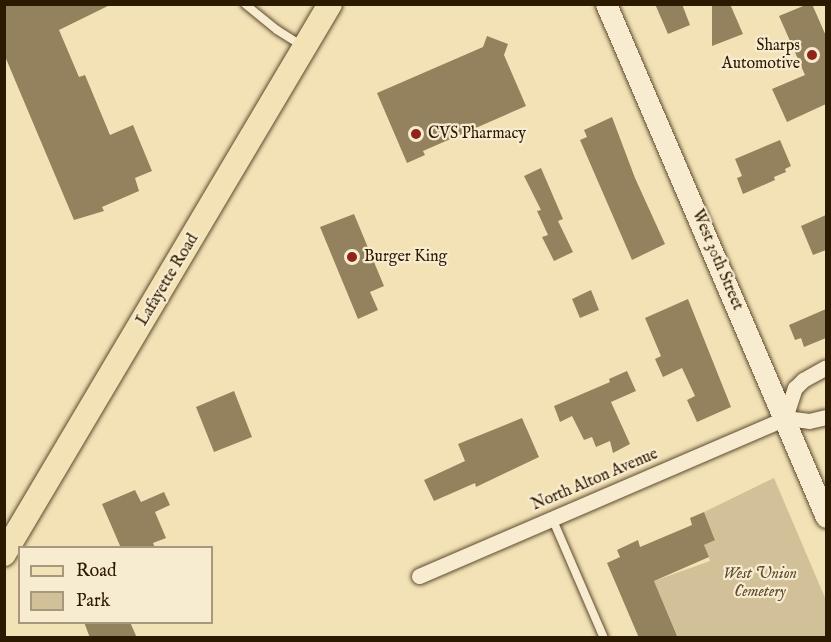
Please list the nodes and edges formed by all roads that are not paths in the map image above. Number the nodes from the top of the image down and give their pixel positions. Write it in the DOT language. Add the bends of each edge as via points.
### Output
graph roads {
  1 [pos="245,4"];
  2 [pos="330,4"];
  3 [pos="606,4"];
  4 [pos="305,47"];
  5 [pos="826,367"];
  6 [pos="826,417"];
  7 [pos="785,418"];
  8 [pos="826,517"];
  9 [pos="552,518"];
  10 [pos="5,551"];
  11 [pos="419,576"];
  12 [pos="604,638"];
  1 -- 4 [label="lane"];
  2 -- 4 [label="main road, Lafayette Road"];
  3 -- 7 [label="main road, West 30th Street"];
  4 -- 10 [label="main road, Lafayette Road"];
  5 -- 7 [label="street" via="795,388"];
  6 -- 7 [label="street, North Alton Avenue" via="809,421"];
  7 -- 8 [label="main road, West 30th Street"];
  7 -- 9 [label="street, North Alton Avenue"];
  9 -- 11 [label="street, North Alton Avenue"];
  9 -- 12 [label="lane"];
}
